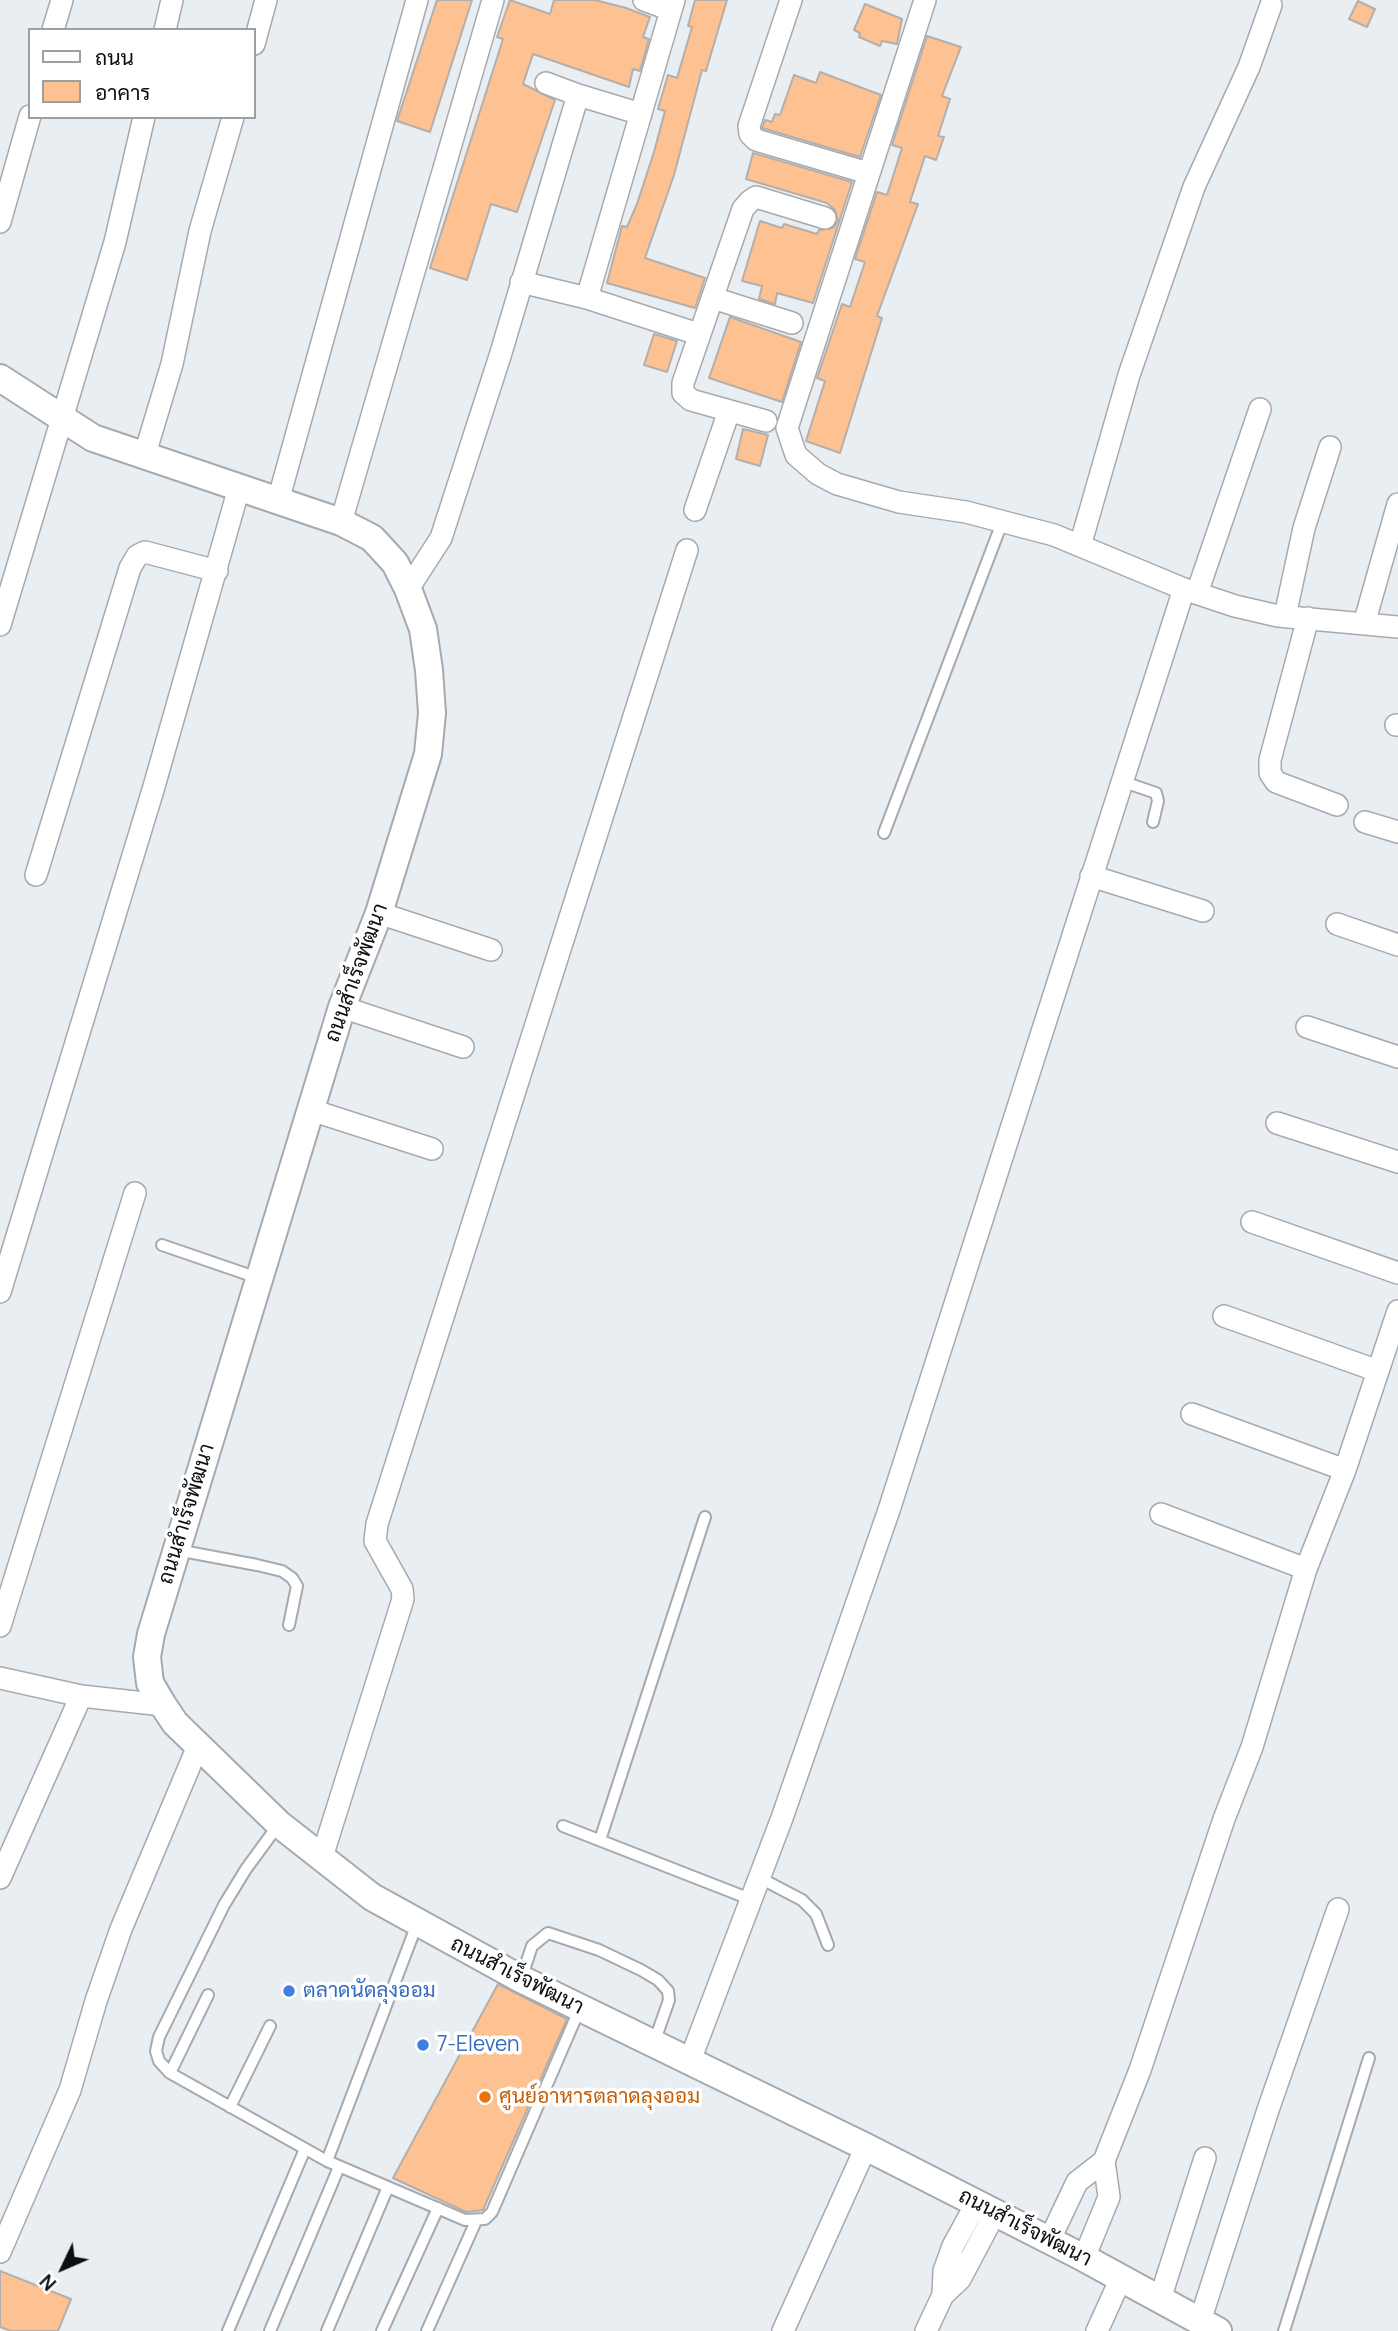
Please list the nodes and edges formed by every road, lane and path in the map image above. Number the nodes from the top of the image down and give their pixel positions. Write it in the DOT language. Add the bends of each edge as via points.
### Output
graph roads {
  1 [pos="62,0"];
  2 [pos="171,0"];
  3 [pos="266,0"];
  4 [pos="417,0"];
  5 [pos="493,0"];
  6 [pos="644,0"];
  7 [pos="791,0"];
  8 [pos="925,0"];
  9 [pos="673,5"];
  10 [pos="1270,5"];
  11 [pos="55,28"];
  12 [pos="165,28"];
  13 [pos="256,37"];
  14 [pos="546,83"];
  15 [pos="578,95"];
  16 [pos="641,114"];
  17 [pos="29,119"];
  18 [pos="144,119"];
  19 [pos="232,119"];
  20 [pos="868,173"];
  21 [pos="825,218"];
  22 [pos="0,222"];
  23 [pos="521,282"];
  24 [pos="587,298"];
  25 [pos="713,298"];
  26 [pos="792,323"];
  27 [pos="698,334"];
  28 [pos="0,378"];
  29 [pos="1259,409"];
  30 [pos="729,411"];
  31 [pos="63,419"];
  32 [pos="766,421"];
  33 [pos="1330,447"];
  34 [pos="144,457"];
  35 [pos="239,488"];
  36 [pos="278,501"];
  37 [pos="1398,504"];
  38 [pos="695,510"];
  39 [pos="1003,520"];
  40 [pos="341,522"];
  41 [pos="1080,546"];
  42 [pos="687,550"];
  43 [pos="217,571"];
  44 [pos="408,589"];
  45 [pos="1190,591"];
  46 [pos="1285,616"];
  47 [pos="1308,618"];
  48 [pos="1364,624"];
  49 [pos="0,625"];
  50 [pos="1398,627"];
  51 [pos="1120,780"];
  52 [pos="1337,805"];
  53 [pos="1153,822"];
  54 [pos="1365,822"];
  55 [pos="1398,832"];
  56 [pos="884,833"];
  57 [pos="36,875"];
  58 [pos="1091,876"];
  59 [pos="1203,911"];
  60 [pos="379,912"];
  61 [pos="1337,924"];
  62 [pos="1398,945"];
  63 [pos="491,950"];
  64 [pos="342,1007"];
  65 [pos="1307,1027"];
  66 [pos="463,1047"];
  67 [pos="1398,1057"];
  68 [pos="311,1110"];
  69 [pos="1277,1123"];
  70 [pos="432,1149"];
  71 [pos="1398,1162"];
  72 [pos="135,1193"];
  73 [pos="1252,1222"];
  74 [pos="162,1245"];
  75 [pos="1398,1273"];
  76 [pos="260,1279"];
  77 [pos="0,1292"];
  78 [pos="1398,1311"];
  79 [pos="1224,1316"];
  80 [pos="1378,1371"];
  81 [pos="1192,1414"];
  82 [pos="1345,1469"];
  83 [pos="1161,1514"];
  84 [pos="705,1517"];
  85 [pos="174,1550"];
  86 [pos="1306,1569"];
  87 [pos="289,1625"];
  88 [pos="0,1626"];
  89 [pos="0,1678"];
  90 [pos="81,1696"];
  91 [pos="163,1705"];
  92 [pos="198,1746"];
  93 [pos="279,1824"];
  94 [pos="563,1826"];
  95 [pos="600,1840"];
  96 [pos="321,1860"];
  97 [pos="0,1878"];
  98 [pos="760,1878"];
  99 [pos="750,1899"];
  100 [pos="1338,1909"];
  101 [pos="417,1924"];
  102 [pos="828,1945"];
  103 [pos="521,1979"];
  104 [pos="208,1995"];
  105 [pos="580,2008"];
  106 [pos="270,2026"];
  107 [pos="653,2045"];
  108 [pos="1369,2058"];
  109 [pos="689,2063"];
  110 [pos="170,2073"];
  111 [pos="230,2107"];
  112 [pos="866,2147"];
  113 [pos="304,2149"];
  114 [pos="1205,2158"];
  115 [pos="327,2161"];
  116 [pos="1104,2161"];
  117 [pos="339,2167"];
  118 [pos="388,2187"];
  119 [pos="438,2208"];
  120 [pos="986,2209"];
  121 [pos="476,2221"];
  122 [pos="1049,2241"];
  123 [pos="0,2252"];
  124 [pos="1084,2258"];
  125 [pos="1121,2278"];
  126 [pos="1160,2299"];
  127 [pos="1209,2326"];
  128 [pos="228,2331"];
  129 [pos="270,2331"];
  130 [pos="327,2331"];
  131 [pos="382,2331"];
  132 [pos="427,2331"];
  133 [pos="783,2331"];
  134 [pos="926,2331"];
  135 [pos="1097,2331"];
  136 [pos="1284,2331"];
  1 -- 11 [label="street"];
  2 -- 12 [label="street"];
  3 -- 13 [label="street"];
  4 -- 36 [label="street"];
  5 -- 40 [label="street"];
  6 -- 9 [label="street"];
  7 -- 20 [label="street" via="750,134 757,141"];
  8 -- 20 [label="street"];
  9 -- 16 [label="street"];
  10 -- 41 [label="street" via="1249,67 1194,187 1129,375"];
  14 -- 15 [label="street"];
  15 -- 16 [label="street"];
  15 -- 23 [label="street"];
  16 -- 24 [label="street"];
  17 -- 22 [label="street"];
  18 -- 31 [label="street" via="115,242"];
  19 -- 34 [label="street" via="201,231 172,364"];
  20 -- 39 [label="street" via="787,428 796,455 837,484 899,502"];
  21 -- 25 [label="street" via="756,197 750,201 743,209"];
  23 -- 24 [label="street"];
  23 -- 44 [label="street" via="441,538"];
  24 -- 27 [label="street"];
  25 -- 26 [label="street"];
  25 -- 27 [label="street"];
  27 -- 30 [label="street" via="683,393 691,400"];
  28 -- 31 [label="street, ถนนสำเร็จพัฒนา"];
  29 -- 45 [label="street"];
  30 -- 32 [label="street"];
  30 -- 38 [label="street"];
  31 -- 34 [label="street, ถนนสำเร็จพัฒนา" via="93,438"];
  31 -- 49 [label="street"];
  33 -- 46 [label="street" via="1304,528"];
  34 -- 35 [label="street, ถนนสำเร็จพัฒนา"];
  35 -- 36 [label="street, ถนนสำเร็จพัฒนา"];
  35 -- 43 [label="street"];
  36 -- 40 [label="street, ถนนสำเร็จพัฒนา"];
  37 -- 48 [label="street"];
  39 -- 41 [label="street"];
  39 -- 56 [label="lane"];
  40 -- 44 [label="street, ถนนสำเร็จพัฒนา" via="372,538 395,563"];
  41 -- 45 [label="street"];
  42 -- 96 [label="street" via="377,1524 376,1541 403,1599"];
  43 -- 57 [label="street" via="145,552 137,556"];
  43 -- 77 [label="street"];
  44 -- 60 [label="street, ถนนสำเร็จพัฒนา" via="423,629 432,713 428,754"];
  45 -- 46 [label="street"];
  45 -- 51 [label="street"];
  46 -- 47 [label="street"];
  47 -- 48 [label="street"];
  47 -- 52 [label="street" via="1270,773 1276,782"];
  48 -- 50 [label="street"];
  51 -- 53 [label="lane" via="1156,793"];
  51 -- 58 [label="street"];
  54 -- 55 [label="street"];
  58 -- 59 [label="street"];
  58 -- 98 [label="street" via="889,1510"];
  60 -- 63 [label="street"];
  60 -- 64 [label="street, ถนนสำเร็จพัฒนา"];
  61 -- 62 [label="street"];
  64 -- 66 [label="street"];
  64 -- 68 [label="street, ถนนสำเร็จพัฒนา"];
  65 -- 67 [label="street"];
  68 -- 70 [label="street"];
  68 -- 76 [label="street, ถนนสำเร็จพัฒนา"];
  69 -- 71 [label="street"];
  72 -- 88 [label="street"];
  73 -- 75 [label="street"];
  74 -- 76 [label="lane"];
  76 -- 85 [label="street, ถนนสำเร็จพัฒนา"];
  78 -- 80 [label="street"];
  79 -- 80 [label="street"];
  80 -- 82 [label="street"];
  81 -- 82 [label="street"];
  82 -- 86 [label="street"];
  83 -- 86 [label="street"];
  84 -- 95 [label="lane"];
  85 -- 87 [label="lane" via="282,1571 297,1586"];
  85 -- 91 [label="street, ถนนสำเร็จพัฒนา" via="147,1657 150,1683"];
  86 -- 116 [label="street" via="1252,1747"];
  89 -- 90 [label="street"];
  90 -- 91 [label="street"];
  90 -- 97 [label="street"];
  91 -- 92 [label="street, ถนนสำเร็จพัฒนา"];
  92 -- 93 [label="street, ถนนสำเร็จพัฒนา"];
  92 -- 123 [label="street" via="121,1929 70,2090"];
  93 -- 96 [label="street, ถนนสำเร็จพัฒนา"];
  93 -- 110 [label="lane" via="224,1905 159,2037 159,2061"];
  94 -- 95 [label="lane"];
  95 -- 99 [label="lane"];
  96 -- 101 [label="street, ถนนสำเร็จพัฒนา"];
  98 -- 99 [label="street"];
  98 -- 102 [label="lane" via="802,1900 816,1914"];
  99 -- 109 [label="street"];
  100 -- 127 [label="street" via="1268,2110"];
  101 -- 103 [label="street, ถนนสำเร็จพัฒนา"];
  101 -- 115 [label="lane"];
  103 -- 105 [label="street, ถนนสำเร็จพัฒนา"];
  103 -- 107 [label="lane" via="532,1946 548,1933 641,1970 668,1991"];
  104 -- 110 [label="lane"];
  105 -- 107 [label="street, ถนนสำเร็จพัฒนา"];
  105 -- 121 [label="lane" via="492,2212"];
  106 -- 111 [label="lane"];
  107 -- 109 [label="street, ถนนสำเร็จพัฒนา"];
  108 -- 136 [label="lane"];
  109 -- 112 [label="street, ถนนสำเร็จพัฒนา"];
  110 -- 111 [label="lane"];
  111 -- 113 [label="lane"];
  112 -- 120 [label="street, ถนนสำเร็จพัฒนา"];
  112 -- 133 [label="street"];
  113 -- 115 [label="lane"];
  113 -- 128 [label="lane"];
  114 -- 126 [label="street"];
  115 -- 117 [label="lane"];
  116 -- 122 [label="street" via="1077,2182"];
  116 -- 124 [label="street" via="1109,2197"];
  117 -- 118 [label="lane"];
  117 -- 129 [label="lane"];
  118 -- 119 [label="lane"];
  118 -- 130 [label="lane"];
  119 -- 121 [label="lane"];
  119 -- 131 [label="lane"];
  120 -- 122 [label="street, ถนนสำเร็จพัฒนา"];
  120 -- 134 [label="street" via="953,2246 944,2271 943,2295"];
  121 -- 132 [label="lane"];
  122 -- 124 [label="street, ถนนสำเร็จพัฒนา"];
  124 -- 125 [label="street, ถนนสำเร็จพัฒนา"];
  125 -- 126 [label="street, ถนนสำเร็จพัฒนา"];
  125 -- 135 [label="street"];
  126 -- 127 [label="street, ถนนสำเร็จพัฒนา"];
}
